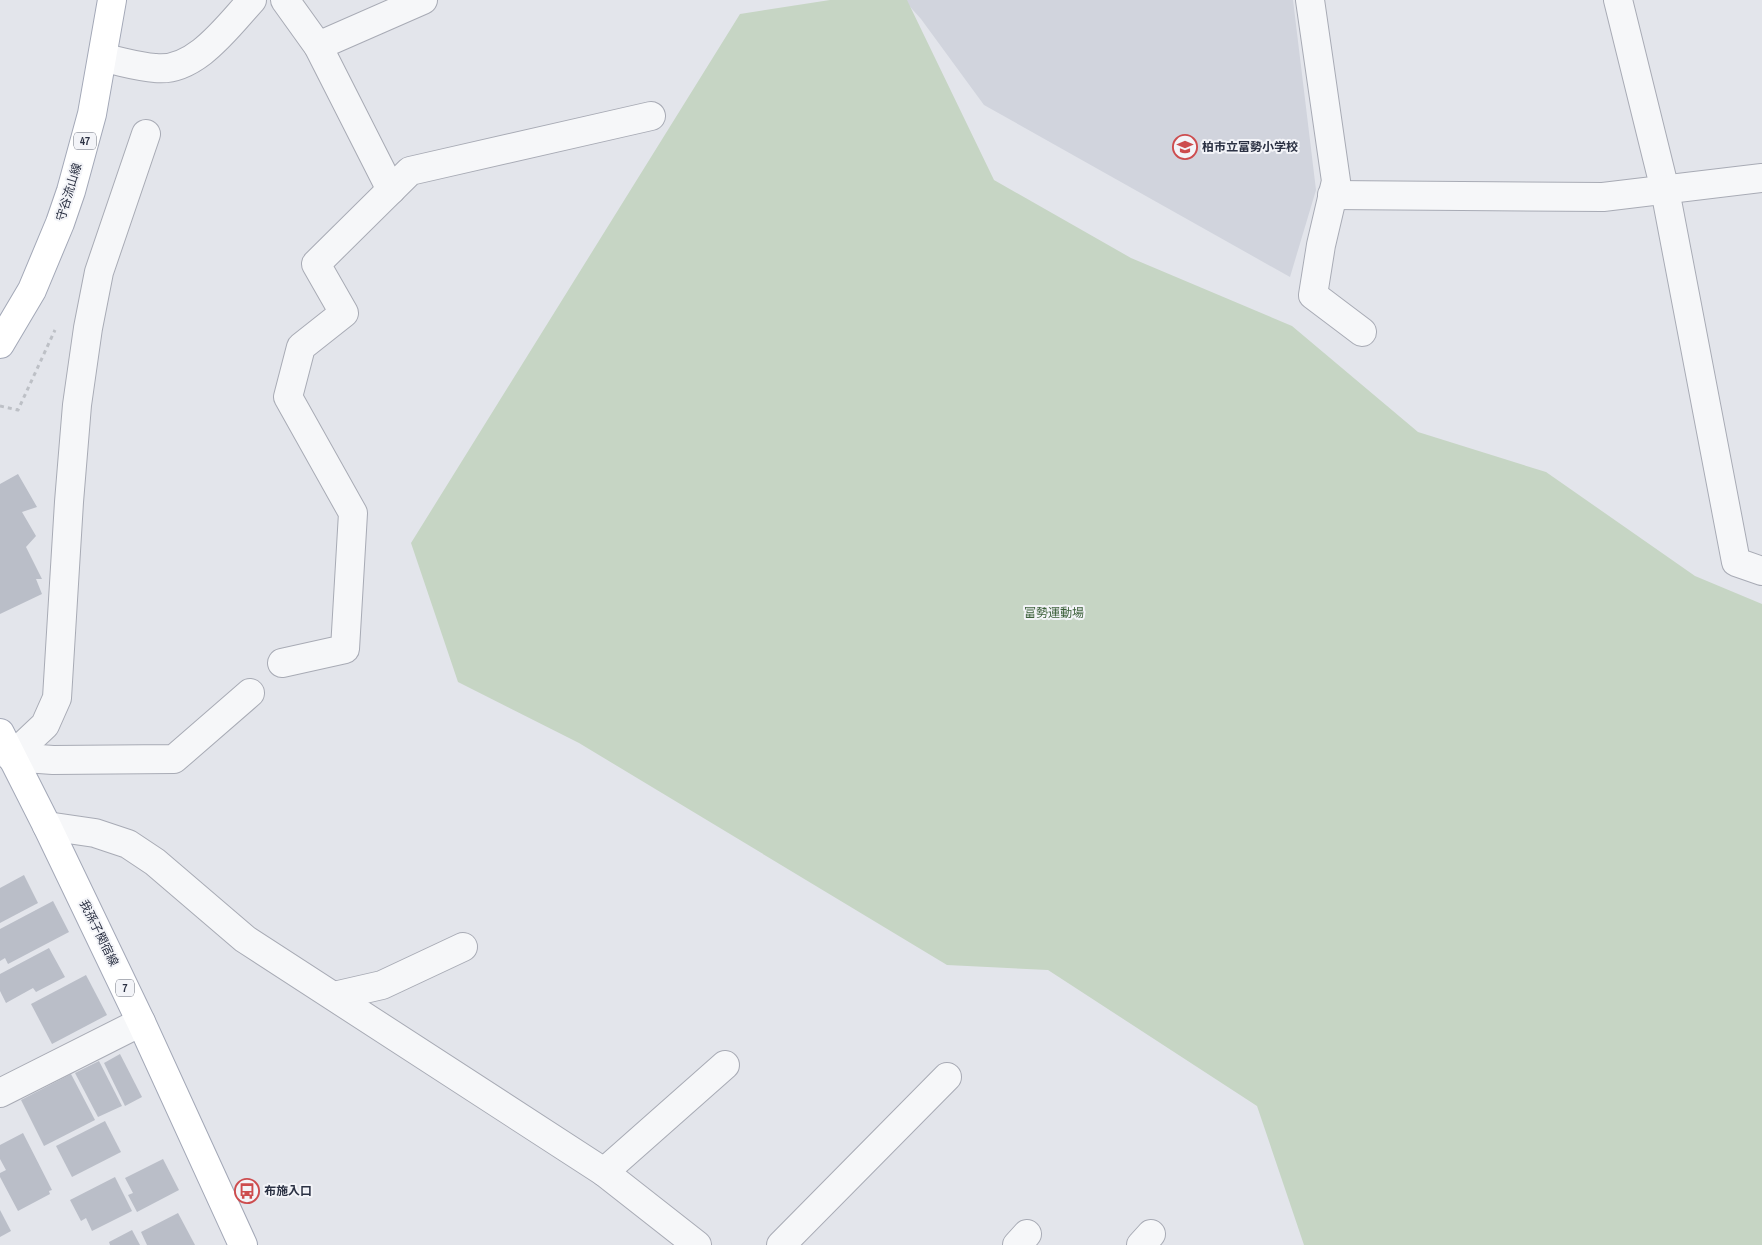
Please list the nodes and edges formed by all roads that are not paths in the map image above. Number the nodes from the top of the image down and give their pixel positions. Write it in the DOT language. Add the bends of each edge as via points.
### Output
graph roads {
  1 [pos="112,0"];
  2 [pos="252,0"];
  3 [pos="286,0"];
  4 [pos="423,0"];
  5 [pos="1310,0"];
  6 [pos="1618,0"];
  7 [pos="318,46"];
  8 [pos="103,58"];
  9 [pos="650,116"];
  10 [pos="146,134"];
  11 [pos="1762,178"];
  12 [pos="391,190"];
  13 [pos="1664,190"];
  14 [pos="1332,195"];
  15 [pos="1362,332"];
  16 [pos="0,344"];
  17 [pos="1762,571"];
  18 [pos="282,663"];
  19 [pos="250,693"];
  20 [pos="6,745"];
  21 [pos="48,826"];
  22 [pos="463,947"];
  23 [pos="334,996"];
  24 [pos="142,1022"];
  25 [pos="725,1065"];
  26 [pos="948,1077"];
  27 [pos="0,1093"];
  28 [pos="604,1172"];
  29 [pos="243,1245"];
  30 [pos="697,1245"];
  31 [pos="781,1245"];
  1 -- 8 [label="main road, 守谷流山線 / 47"];
  2 -- 8 [label="street" via="213,42 192,60 174,68 156,69"];
  3 -- 7 [label="street"];
  4 -- 7 [label="street"];
  5 -- 14 [label="street" via="1336,181"];
  6 -- 13 [label="street"];
  7 -- 12 [label="street"];
  8 -- 16 [label="main road, 守谷流山線 / 47" via="92,114 60,223 32,290"];
  9 -- 12 [label="street" via="410,171"];
  10 -- 20 [label="street" via="99,272 88,328 77,405 57,698 45,724"];
  11 -- 13 [label="street"];
  12 -- 18 [label="street" via="316,264 344,312 301,347 288,397 353,513 345,649"];
  13 -- 14 [label="street" via="1602,196"];
  13 -- 17 [label="street" via="1736,562"];
  14 -- 15 [label="street" via="1313,295"];
  19 -- 20 [label="street" via="174,759 53,760"];
  20 -- 21 [label="main road, 我孫子関宿線 / 7"];
  21 -- 23 [label="street" via="95,833 128,844 155,862 244,939"];
  21 -- 24 [label="main road, 我孫子関宿線 / 7"];
  22 -- 23 [label="street" via="382,985"];
  23 -- 28 [label="street"];
  24 -- 27 [label="street"];
  24 -- 29 [label="main road, 我孫子関宿線 / 7"];
  25 -- 28 [label="street"];
  26 -- 31 [label="street"];
  28 -- 30 [label="street"];
}
